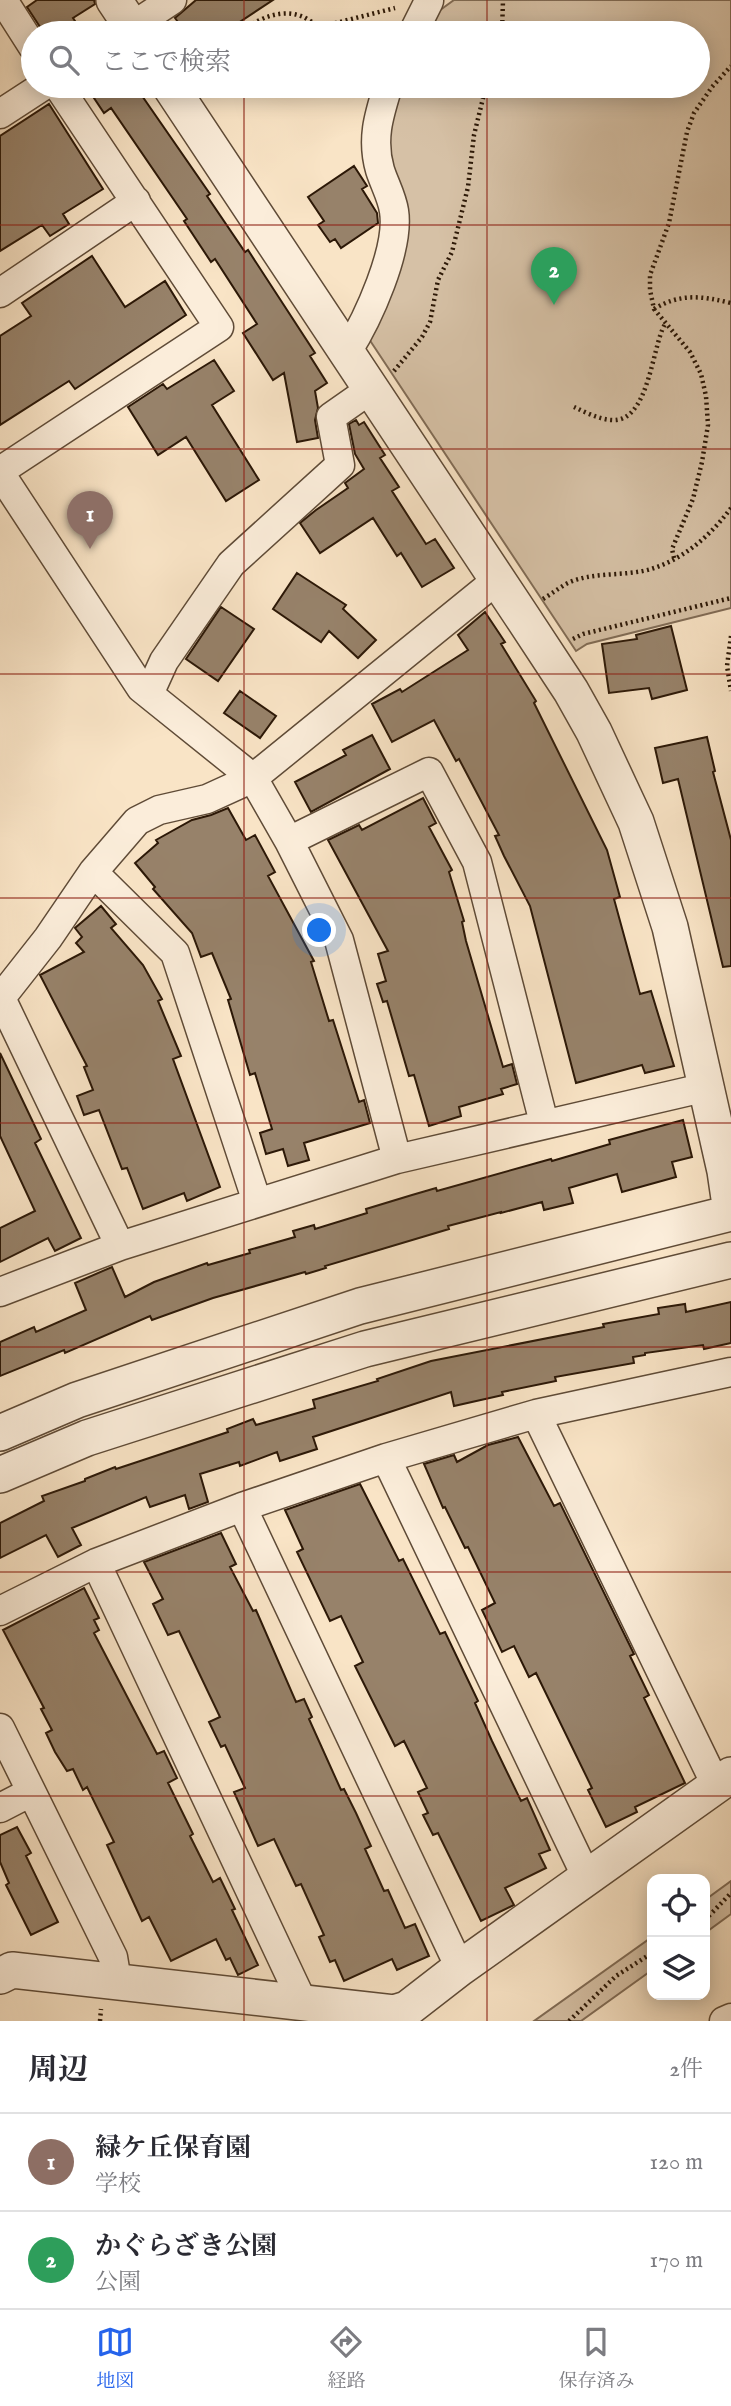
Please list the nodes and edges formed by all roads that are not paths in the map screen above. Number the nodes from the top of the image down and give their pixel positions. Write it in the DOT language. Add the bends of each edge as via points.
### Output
graph roads {
  1 [pos="3,0"];
  2 [pos="172,0"];
  3 [pos="429,1"];
  4 [pos="130,21"];
  5 [pos="419,21"];
  6 [pos="21,28"];
  7 [pos="25,98"];
  8 [pos="66,98"];
  9 [pos="178,98"];
  10 [pos="384,98"];
  11 [pos="0,114"];
  12 [pos="136,201"];
  13 [pos="0,293"];
  14 [pos="347,352"];
  15 [pos="371,389"];
  16 [pos="0,472"];
  17 [pos="498,579"];
  18 [pos="149,694"];
  19 [pos="253,778"];
  20 [pos="289,841"];
  21 [pos="93,872"];
  22 [pos="1,999"];
  23 [pos="707,1087"];
  24 [pos="544,1123"];
  25 [pos="397,1160"];
  26 [pos="257,1202"];
  27 [pos="731,1212"];
  28 [pos="120,1246"];
  29 [pos="731,1261"];
  30 [pos="0,1292"];
  31 [pos="731,1372"];
  32 [pos="536,1414"];
  33 [pos="0,1433"];
  34 [pos="386,1458"];
  35 [pos="0,1475"];
  36 [pos="242,1507"];
  37 [pos="96,1563"];
  38 [pos="0,1611"];
  39 [pos="0,1728"];
  40 [pos="723,1780"];
  41 [pos="31,1793"];
  42 [pos="0,1808"];
  43 [pos="587,1878"];
  44 [pos="460,1968"];
  45 [pos="0,1976"];
  46 [pos="117,1981"];
  47 [pos="303,2003"];
  48 [pos="731,2018"];
  49 [pos="724,2021"];
  1 -- 6 [label="street"];
  2 -- 4 [label="street"];
  3 -- 5 [label="street"];
  7 -- 11 [label="street"];
  8 -- 12 [label="street"];
  9 -- 14 [label="street"];
  10 -- 14 [label="street" via="375,144 394,210 392,248 361,331"];
  12 -- 13 [label="street"];
  12 -- 16 [label="street" via="219,327"];
  14 -- 15 [label="street"];
  15 -- 17 [label="street"];
  15 -- 18 [label="street" via="331,417 340,465 231,564 164,661"];
  16 -- 18 [label="street"];
  17 -- 19 [label="street"];
  17 -- 23 [label="street" via="588,722 636,822 670,927"];
  18 -- 19 [label="street"];
  19 -- 20 [label="street"];
  19 -- 21 [label="street" via="207,799 159,810 138,821"];
  20 -- 24 [label="street" via="429,772 477,862"];
  20 -- 25 [label="street" via="339,940"];
  21 -- 22 [label="street"];
  21 -- 26 [label="street" via="175,953"];
  22 -- 28 [label="street"];
  23 -- 24 [label="street"];
  23 -- 27 [label="street"];
  24 -- 25 [label="street"];
  25 -- 26 [label="street"];
  26 -- 28 [label="street"];
  27 -- 33 [label="street" via="360,1306 77,1400"];
  28 -- 30 [label="street"];
  29 -- 35 [label="street" via="365,1349 87,1438"];
  31 -- 32 [label="street"];
  32 -- 34 [label="street"];
  32 -- 40 [label="street"];
  34 -- 36 [label="street"];
  34 -- 43 [label="street"];
  36 -- 37 [label="street"];
  36 -- 44 [label="street"];
  37 -- 38 [label="street"];
  37 -- 47 [label="street"];
  39 -- 41 [label="street"];
  40 -- 43 [label="street"];
  41 -- 42 [label="street"];
  41 -- 46 [label="street" via="113,1957"];
  43 -- 44 [label="street"];
  44 -- 47 [label="street" via="408,2009 394,2013"];
  45 -- 46 [label="street" via="12,1970"];
  46 -- 47 [label="street"];
  48 -- 49 [label="street"];
}
